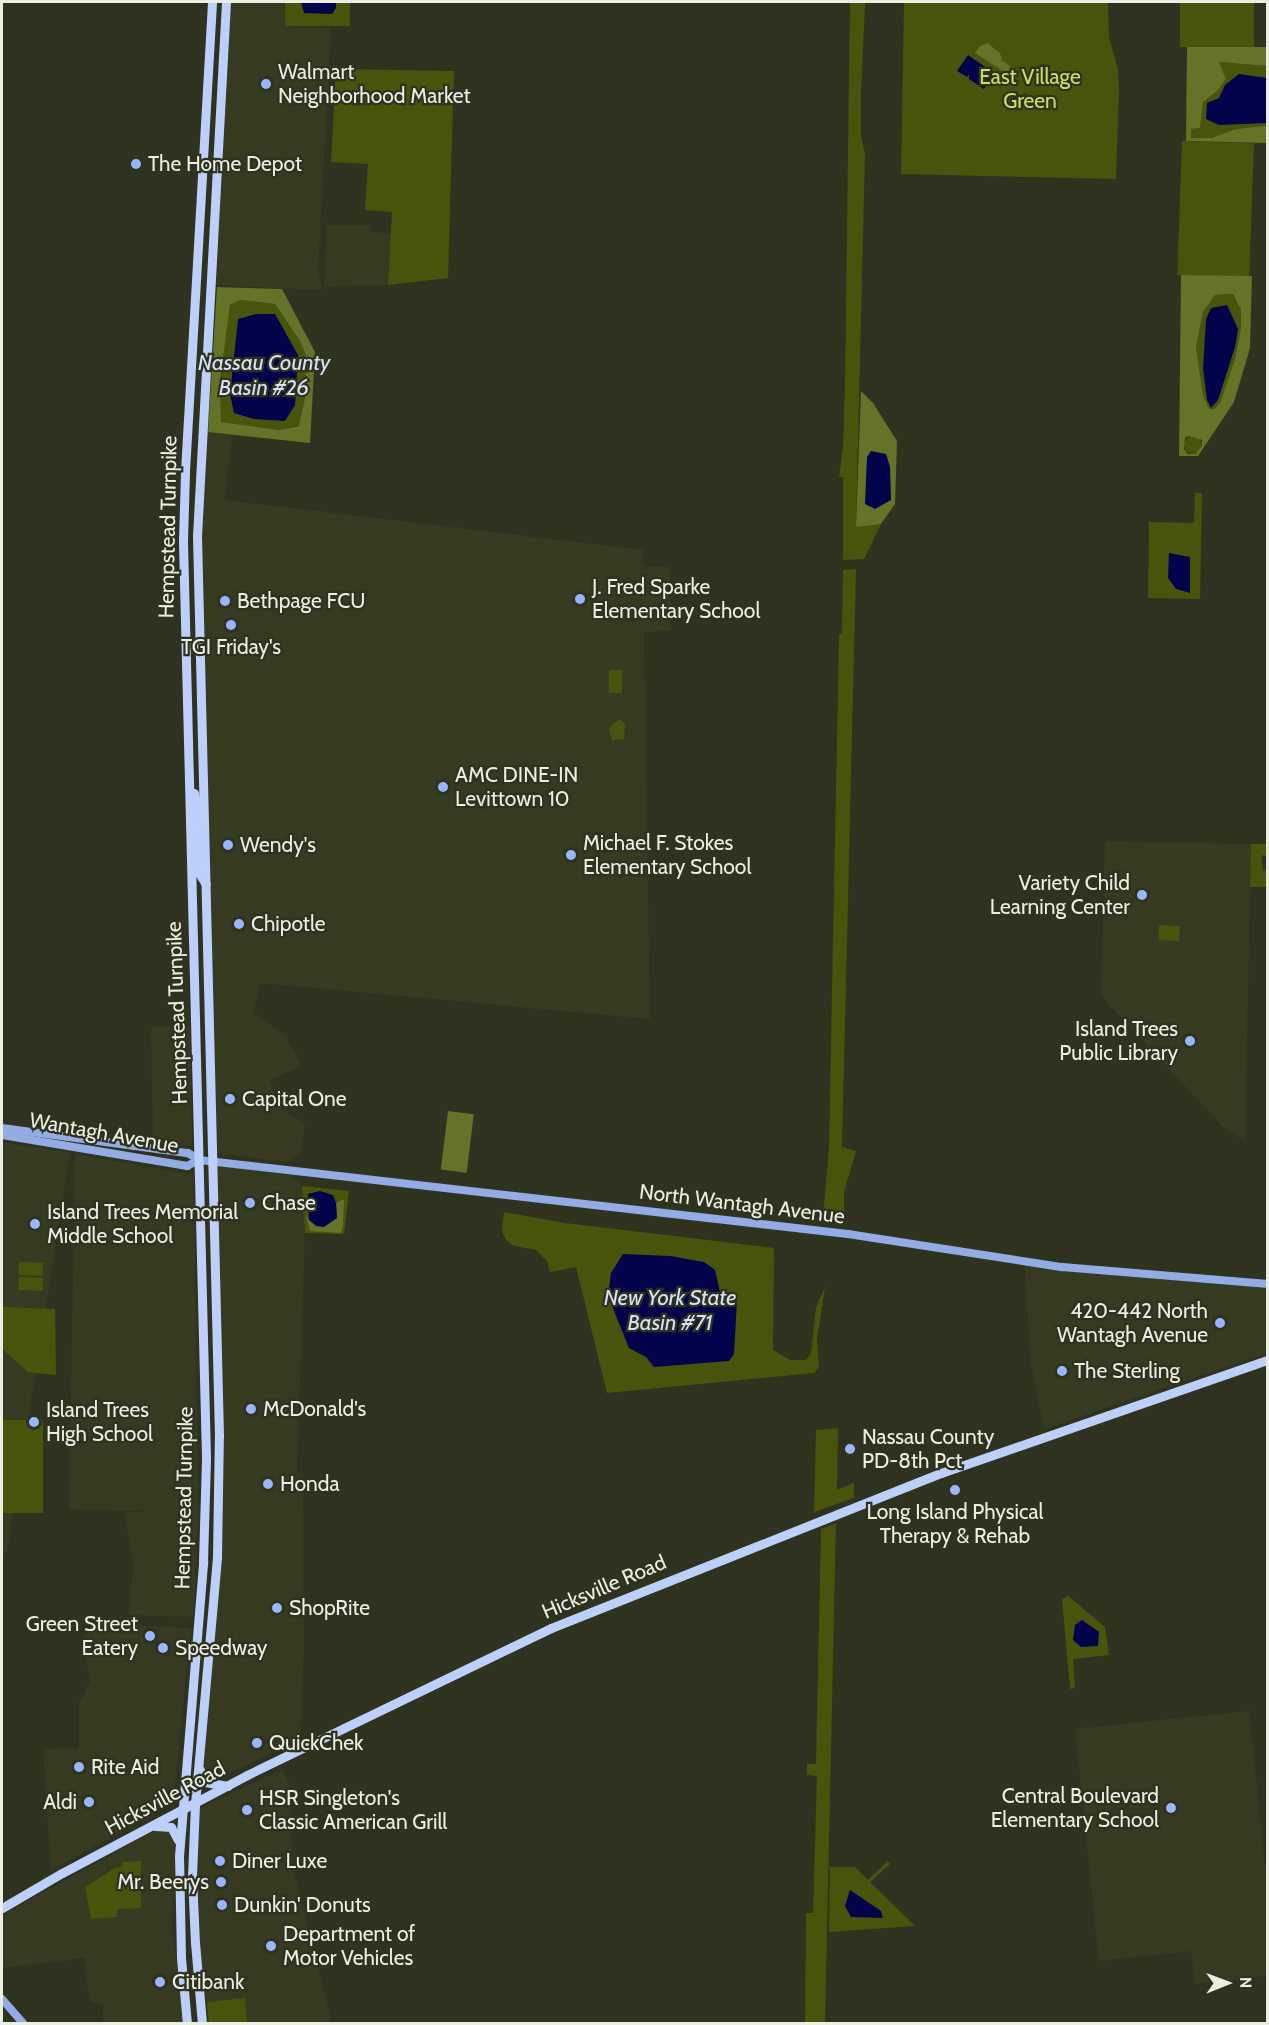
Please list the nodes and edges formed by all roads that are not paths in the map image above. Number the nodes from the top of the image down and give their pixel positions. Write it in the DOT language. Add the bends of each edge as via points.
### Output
graph roads {
  1 [pos="212,2"];
  2 [pos="226,2"];
  3 [pos="189,775"];
  4 [pos="192,884"];
  5 [pos="206,884"];
  6 [pos="2,1128"];
  7 [pos="2,1135"];
  8 [pos="199,1160"];
  9 [pos="213,1161"];
  10 [pos="1268,1284"];
  11 [pos="1268,1361"];
  12 [pos="199,1768"];
  13 [pos="228,1786"];
  14 [pos="195,1804"];
  15 [pos="181,1811"];
  16 [pos="152,1826"];
  17 [pos="179,1856"];
  18 [pos="2,1908"];
  19 [pos="2,1999"];
  20 [pos="24,2024"];
  21 [pos="187,2024"];
  22 [pos="202,2024"];
  1 -- 3 [label="main road, Hempstead Turnpike" via="185,471 183,552"];
  2 -- 5 [label="main road, Hempstead Turnpike" via="197,536"];
  3 -- 4 [label="main road, Hempstead Turnpike"];
  3 -- 5 [label="main road" via="197,809 199,873"];
  4 -- 5 [label="main road"];
  4 -- 8 [label="main road, Hempstead Turnpike"];
  5 -- 9 [label="main road, Hempstead Turnpike"];
  6 -- 8 [label="main road, Wantagh Avenue" via="188,1153"];
  7 -- 8 [label="main road, Wantagh Avenue" via="187,1166"];
  8 -- 9 [label="main road, Wantagh Avenue"];
  8 -- 15 [label="main road, Hempstead Turnpike" via="205,1520"];
  9 -- 10 [label="main road, North Wantagh Avenue" via="838,1233 1062,1267"];
  9 -- 12 [label="main road, Hempstead Turnpike" via="219,1520"];
  11 -- 13 [label="main road, Hicksville Road" via="941,1473 607,1604"];
  12 -- 13 [label="main road" via="205,1782"];
  12 -- 14 [label="main road, Hempstead Turnpike"];
  13 -- 14 [label="main road, Hicksville Road"];
  14 -- 15 [label="main road, Hicksville Road"];
  14 -- 22 [label="main road, Hempstead Turnpike" via="192,1886"];
  15 -- 16 [label="main road, Hicksville Road"];
  15 -- 17 [label="main road, Hempstead Turnpike"];
  16 -- 17 [label="main road" via="174,1829"];
  16 -- 18 [label="main road, Hicksville Road"];
  17 -- 21 [label="main road, Hempstead Turnpike" via="180,1956"];
  19 -- 20 [label="main road"];
}
